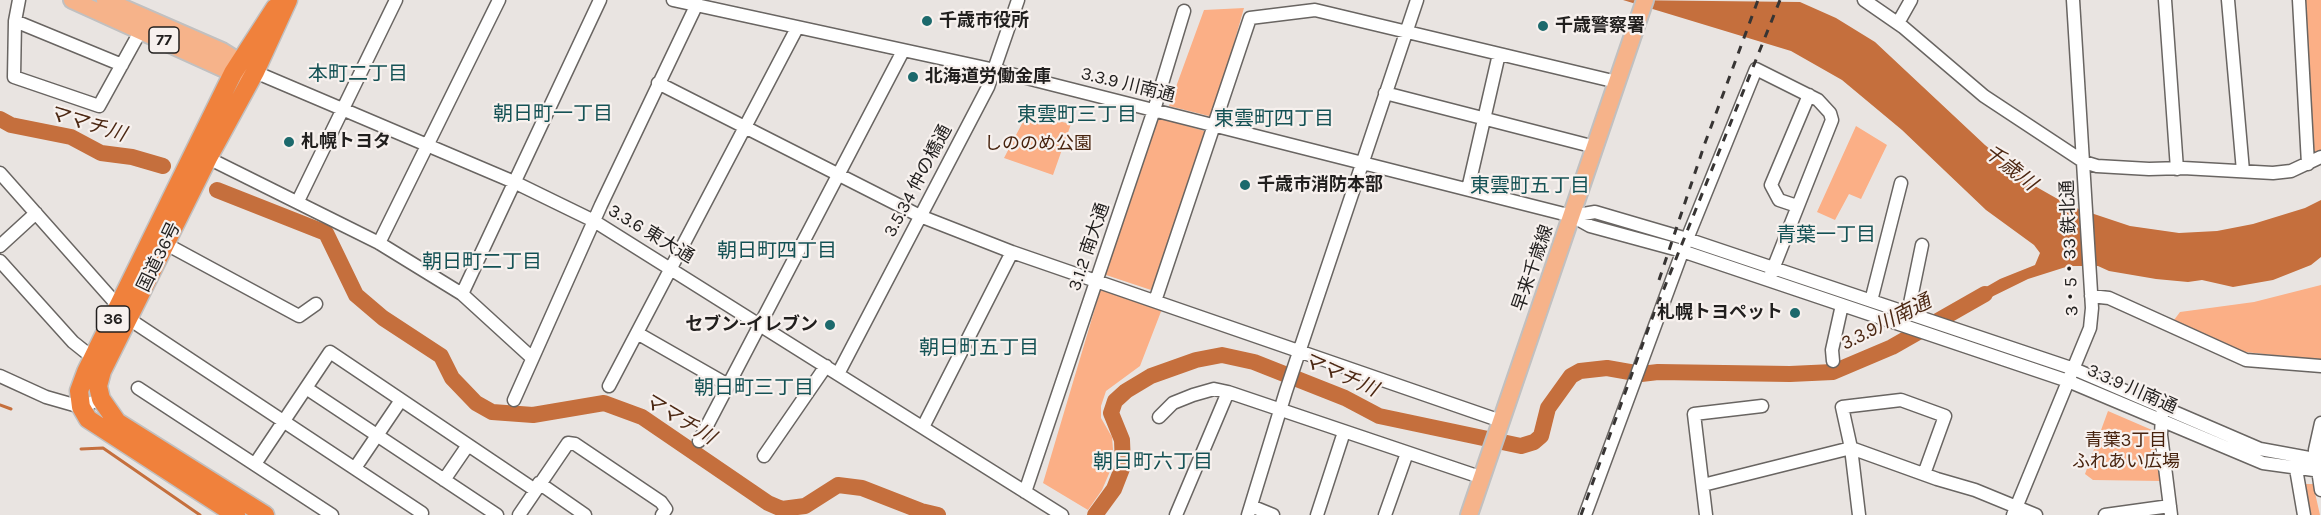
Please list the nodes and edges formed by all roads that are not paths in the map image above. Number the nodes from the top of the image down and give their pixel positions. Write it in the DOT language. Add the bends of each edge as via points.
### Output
graph roads {
  1 [pos="19,0"];
  2 [pos="72,0"];
  3 [pos="105,0"];
  4 [pos="280,0"];
  5 [pos="288,0"];
  6 [pos="396,0"];
  7 [pos="499,0"];
  8 [pos="600,0"];
  9 [pos="673,0"];
  10 [pos="1018,0"];
  11 [pos="1417,0"];
  12 [pos="1645,0"];
  13 [pos="1864,0"];
  14 [pos="1911,0"];
  15 [pos="2073,0"];
  16 [pos="2165,0"];
  17 [pos="2228,0"];
  18 [pos="2299,0"];
  19 [pos="696,3"];
  20 [pos="1184,11"];
  21 [pos="15,21"];
  22 [pos="1898,23"];
  23 [pos="797,28"];
  24 [pos="141,30"];
  25 [pos="1406,31"];
  26 [pos="903,51"];
  27 [pos="1499,54"];
  28 [pos="122,65"];
  29 [pos="236,68"];
  30 [pos="995,70"];
  31 [pos="255,72"];
  32 [pos="1617,82"];
  33 [pos="658,83"];
  34 [pos="1385,93"];
  35 [pos="1809,95"];
  36 [pos="1154,110"];
  37 [pos="344,111"];
  38 [pos="1485,117"];
  39 [pos="1216,126"];
  40 [pos="745,127"];
  41 [pos="426,144"];
  42 [pos="1595,147"];
  43 [pos="2321,157"];
  44 [pos="208,158"];
  45 [pos="2084,162"];
  46 [pos="1361,164"];
  47 [pos="2308,164"];
  48 [pos="2177,169"];
  49 [pos="2243,171"];
  50 [pos="0,173"];
  51 [pos="839,175"];
  52 [pos="514,182"];
  53 [pos="1901,183"];
  54 [pos="1468,189"];
  55 [pos="298,201"];
  56 [pos="1797,206"];
  57 [pos="36,213"];
  58 [pos="920,216"];
  59 [pos="1572,216"];
  60 [pos="594,220"];
  61 [pos="379,243"];
  62 [pos="166,244"];
  63 [pos="1685,245"];
  64 [pos="1922,245"];
  65 [pos="0,246"];
  66 [pos="1012,252"];
  67 [pos="0,261"];
  68 [pos="672,268"];
  69 [pos="1771,274"];
  70 [pos="1097,282"];
  71 [pos="2090,290"];
  72 [pos="462,294"];
  73 [pos="1155,301"];
  74 [pos="1871,301"];
  75 [pos="316,304"];
  76 [pos="1842,305"];
  77 [pos="124,313"];
  78 [pos="1908,314"];
  79 [pos="760,324"];
  80 [pos="637,333"];
  81 [pos="1300,350"];
  82 [pos="93,357"];
  83 [pos="531,357"];
  84 [pos="1833,361"];
  85 [pos="826,366"];
  86 [pos="2321,366"];
  87 [pos="838,374"];
  88 [pos="2071,375"];
  89 [pos="0,376"];
  90 [pos="728,385"];
  91 [pos="609,386"];
  92 [pos="138,388"];
  93 [pos="306,388"];
  94 [pos="1228,392"];
  95 [pos="101,399"];
  96 [pos="401,400"];
  97 [pos="514,400"];
  98 [pos="1762,405"];
  99 [pos="81,407"];
  100 [pos="2161,407"];
  101 [pos="1280,411"];
  102 [pos="1160,417"];
  103 [pos="284,421"];
  104 [pos="2162,422"];
  105 [pos="2321,423"];
  106 [pos="1500,424"];
  107 [pos="923,427"];
  108 [pos="1344,432"];
  109 [pos="378,436"];
  110 [pos="699,441"];
  111 [pos="468,445"];
  112 [pos="1851,448"];
  113 [pos="1407,453"];
  114 [pos="764,456"];
  115 [pos="2295,463"];
  116 [pos="255,464"];
  117 [pos="2319,466"];
  118 [pos="355,468"];
  119 [pos="1924,474"];
  120 [pos="1482,478"];
  121 [pos="444,480"];
  122 [pos="1703,485"];
  123 [pos="537,486"];
  124 [pos="2321,490"];
  125 [pos="1025,492"];
  126 [pos="1249,510"];
  127 [pos="2015,511"];
  128 [pos="2170,511"];
  129 [pos="422,513"];
  130 [pos="236,515"];
  131 [pos="265,515"];
  132 [pos="332,515"];
  133 [pos="497,515"];
  134 [pos="519,515"];
  135 [pos="585,515"];
  136 [pos="662,515"];
  137 [pos="1062,515"];
  138 [pos="1176,515"];
  139 [pos="1273,515"];
  140 [pos="1317,515"];
  141 [pos="1385,515"];
  142 [pos="1469,515"];
  143 [pos="1585,515"];
  144 [pos="1706,515"];
  145 [pos="1859,515"];
  146 [pos="2036,515"];
  147 [pos="2105,515"];
  148 [pos="2304,515"];
  1 -- 21 [label="street"];
  2 -- 24 [label="main road, 77"];
  3 -- 29 [label="main road, 77" via="222,51"];
  4 -- 29 [label="highway, 国道36号 / 36"];
  5 -- 31 [label="highway, 国道36号 / 36"];
  6 -- 37 [label="street"];
  7 -- 41 [label="street"];
  8 -- 52 [label="street"];
  9 -- 19 [label="street, 3.3.9 川南通"];
  10 -- 30 [label="street, 3.5.34 仲の橋通"];
  11 -- 25 [label="street"];
  12 -- 32 [label="main road, 早来千歳線"];
  13 -- 22 [label="street"];
  14 -- 22 [label="street"];
  15 -- 45 [label="street, 3・5・33 鉄北通"];
  16 -- 48 [label="street"];
  17 -- 49 [label="street"];
  18 -- 47 [label="street"];
  19 -- 23 [label="street, 3.3.9 川南通"];
  19 -- 33 [label="street"];
  20 -- 36 [label="street, 3.1.2 南大通"];
  21 -- 28 [label="street"];
  21 -- 28 [label="street" via="14,77 99,106"];
  22 -- 45 [label="street" via="1984,96"];
  23 -- 26 [label="street, 3.3.9 川南通"];
  23 -- 40 [label="street"];
  24 -- 28 [label="street"];
  24 -- 29 [label="main road, 77"];
  25 -- 27 [label="street"];
  25 -- 34 [label="street"];
  25 -- 39 [label="street" via="1315,10 1250,18"];
  26 -- 30 [label="street, 3.3.9 川南通"];
  26 -- 51 [label="street"];
  27 -- 32 [label="street"];
  27 -- 38 [label="street"];
  29 -- 31 [label="main road"];
  29 -- 77 [label="highway, 国道36号 / 36"];
  30 -- 36 [label="street, 3.3.9 川南通"];
  30 -- 58 [label="street, 3.5.34 仲の橋通"];
  31 -- 37 [label="street, 3.3.6 東大通"];
  31 -- 44 [label="highway, 国道36号 / 36"];
  32 -- 42 [label="main road, 早来千歳線"];
  33 -- 40 [label="street"];
  33 -- 60 [label="street"];
  34 -- 38 [label="street"];
  34 -- 46 [label="street"];
  35 -- 56 [label="street" via="1830,113 1832,120"];
  35 -- 56 [label="street" via="1771,185 1779,200"];
  35 -- 63 [label="street" via="1756,69"];
  36 -- 39 [label="street, 3.3.9 川南通"];
  36 -- 70 [label="street, 3.1.2 南大通"];
  37 -- 41 [label="street, 3.3.6 東大通"];
  37 -- 55 [label="street"];
  38 -- 42 [label="street"];
  38 -- 54 [label="street"];
  39 -- 46 [label="street, 3.3.9 川南通"];
  39 -- 73 [label="street"];
  40 -- 51 [label="street"];
  40 -- 68 [label="street"];
  41 -- 52 [label="street, 3.3.6 東大通"];
  41 -- 61 [label="street"];
  42 -- 59 [label="main road, 早来千歳線"];
  43 -- 47 [label="street"];
  44 -- 55 [label="street"];
  44 -- 62 [label="highway, 国道36号 / 36"];
  45 -- 48 [label="street" via="2150,170"];
  45 -- 71 [label="street, 3・5・33 鉄北通"];
  46 -- 54 [label="street, 3.3.9 川南通"];
  46 -- 81 [label="street"];
  47 -- 49 [label="street" via="2273,174"];
  48 -- 49 [label="street"];
  50 -- 57 [label="street"];
  51 -- 58 [label="street"];
  51 -- 79 [label="street"];
  52 -- 60 [label="street, 3.3.6 東大通"];
  52 -- 72 [label="street"];
  53 -- 74 [label="street"];
  54 -- 59 [label="street, 3.3.9 川南通"];
  55 -- 61 [label="street"];
  56 -- 69 [label="street"];
  57 -- 65 [label="street"];
  57 -- 77 [label="street"];
  58 -- 66 [label="street"];
  58 -- 87 [label="street, 3.5.34 仲の橋通"];
  59 -- 63 [label="street" via="1595,212"];
  59 -- 106 [label="main road, 早来千歳線"];
  60 -- 68 [label="street, 3.3.6 東大通"];
  60 -- 83 [label="street"];
  61 -- 72 [label="street"];
  62 -- 75 [label="street" via="299,316"];
  62 -- 77 [label="highway, 国道36号 / 36"];
  63 -- 69 [label="street"];
  63 -- 143 [label="street"];
  64 -- 78 [label="street"];
  66 -- 70 [label="street"];
  66 -- 107 [label="street"];
  67 -- 82 [label="street" via="72,342"];
  68 -- 79 [label="street, 3.3.6 東大通"];
  68 -- 80 [label="street"];
  69 -- 74 [label="street"];
  69 -- 76 [label="street"];
  70 -- 73 [label="street"];
  70 -- 125 [label="street, 3.1.2 南大通"];
  71 -- 86 [label="street" via="2246,360"];
  71 -- 88 [label="street, 3・5・33 鉄北通" via="2090,328"];
  72 -- 83 [label="street"];
  73 -- 81 [label="street"];
  74 -- 78 [label="street"];
  76 -- 84 [label="street"];
  76 -- 88 [label="street, 3.3.9 川南通"];
  77 -- 82 [label="highway, 国道36号 / 36"];
  77 -- 95 [label="highway, 国道36号 / 36" via="102,371 98,386"];
  77 -- 103 [label="street"];
  78 -- 88 [label="street, 3.3.9 川南通"];
  79 -- 85 [label="street, 3.3.6 東大通"];
  79 -- 90 [label="street"];
  80 -- 90 [label="street"];
  80 -- 91 [label="street"];
  81 -- 101 [label="street"];
  81 -- 106 [label="street"];
  82 -- 99 [label="highway, 国道36号 / 36" via="79,391"];
  83 -- 97 [label="street"];
  85 -- 87 [label="street, 3.3.6 東大通"];
  85 -- 114 [label="street"];
  87 -- 107 [label="street, 3.3.6 東大通"];
  88 -- 100 [label="street, 3.3.9 川南通"];
  88 -- 104 [label="street, 3.3.9 川南通"];
  88 -- 127 [label="street, 3・5・33 鉄北通"];
  89 -- 99 [label="street" via="46,397"];
  90 -- 110 [label="street"];
  92 -- 116 [label="street"];
  93 -- 96 [label="street" via="330,352"];
  93 -- 103 [label="street"];
  93 -- 109 [label="street"];
  94 -- 101 [label="street"];
  94 -- 102 [label="street" via="1214,389 1193,394 1173,403"];
  94 -- 138 [label="street"];
  95 -- 99 [label="street"];
  95 -- 131 [label="highway" via="117,422"];
  96 -- 109 [label="street"];
  96 -- 111 [label="street"];
  98 -- 122 [label="street" via="1694,414"];
  99 -- 130 [label="highway" via="88,419"];
  100 -- 104 [label="street"];
  100 -- 115 [label="street, 3.3.9 川南通"];
  101 -- 108 [label="street"];
  101 -- 126 [label="street"];
  103 -- 116 [label="street"];
  103 -- 118 [label="street"];
  104 -- 115 [label="street, 3.3.9 川南通" via="2263,464"];
  104 -- 128 [label="street"];
  105 -- 117 [label="street" via="2315,450"];
  106 -- 120 [label="main road, 早来千歳線"];
  107 -- 125 [label="street, 3.3.6 東大通"];
  108 -- 113 [label="street"];
  108 -- 140 [label="street"];
  109 -- 118 [label="street"];
  109 -- 121 [label="street"];
  111 -- 121 [label="street"];
  111 -- 123 [label="street"];
  112 -- 119 [label="street"];
  112 -- 119 [label="street" via="1842,407 1902,400 1945,416"];
  112 -- 122 [label="street"];
  112 -- 145 [label="street"];
  113 -- 120 [label="street"];
  113 -- 141 [label="street"];
  115 -- 117 [label="street, 3.3.9 川南通"];
  115 -- 148 [label="street"];
  116 -- 132 [label="street"];
  117 -- 124 [label="street"];
  118 -- 129 [label="street"];
  119 -- 127 [label="street" via="1975,490"];
  120 -- 142 [label="main road, 早来千歳線"];
  121 -- 133 [label="street"];
  122 -- 144 [label="street"];
  123 -- 134 [label="street"];
  123 -- 135 [label="street"];
  123 -- 136 [label="street" via="568,443 575,444 661,502 666,509"];
  125 -- 137 [label="street, 3.3.6 東大通"];
  126 -- 139 [label="street"];
  127 -- 146 [label="street"];
  128 -- 147 [label="street"];
}
